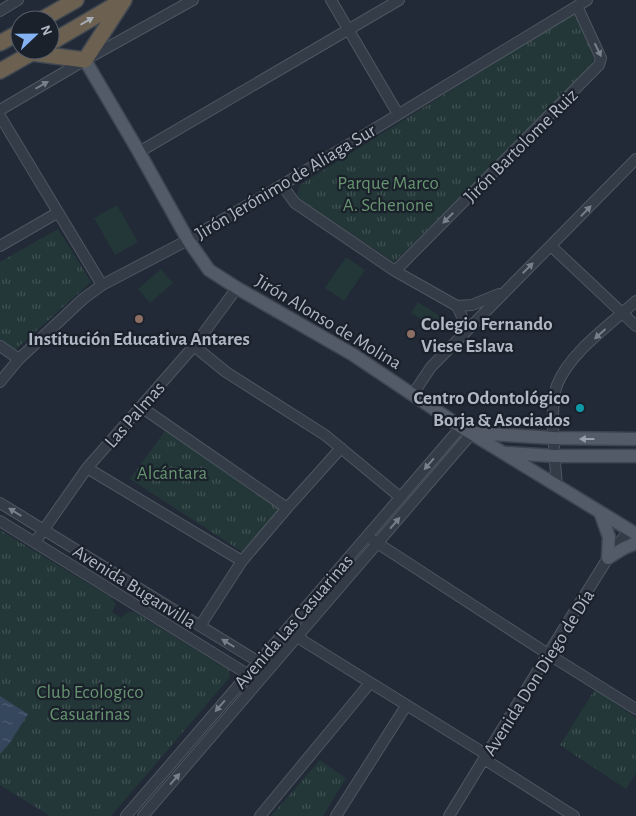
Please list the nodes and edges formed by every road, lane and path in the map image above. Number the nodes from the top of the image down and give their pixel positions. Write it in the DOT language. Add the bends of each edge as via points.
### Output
graph roads {
  1 [pos="18,0"];
  2 [pos="76,0"];
  3 [pos="124,0"];
  4 [pos="193,0"];
  5 [pos="332,0"];
  6 [pos="399,0"];
  7 [pos="587,0"];
  8 [pos="577,6"];
  9 [pos="58,10"];
  10 [pos="0,11"];
  11 [pos="348,29"];
  12 [pos="60,36"];
  13 [pos="60,56"];
  14 [pos="20,60"];
  15 [pos="85,60"];
  16 [pos="0,71"];
  17 [pos="0,110"];
  18 [pos="398,114"];
  19 [pos="0,116"];
  20 [pos="139,152"];
  21 [pos="636,159"];
  22 [pos="282,186"];
  23 [pos="57,213"];
  24 [pos="188,240"];
  25 [pos="0,246"];
  26 [pos="551,246"];
  27 [pos="395,271"];
  28 [pos="102,286"];
  29 [pos="237,288"];
  30 [pos="505,292"];
  31 [pos="636,301"];
  32 [pos="457,306"];
  33 [pos="622,314"];
  34 [pos="636,326"];
  35 [pos="466,331"];
  36 [pos="0,346"];
  37 [pos="194,346"];
  38 [pos="19,358"];
  39 [pos="0,382"];
  40 [pos="413,394"];
  41 [pos="141,407"];
  42 [pos="460,427"];
  43 [pos="472,433"];
  44 [pos="554,438"];
  45 [pos="636,439"];
  46 [pos="341,448"];
  47 [pos="503,453"];
  48 [pos="555,456"];
  49 [pos="636,456"];
  50 [pos="87,468"];
  51 [pos="557,486"];
  52 [pos="400,497"];
  53 [pos="0,503"];
  54 [pos="287,508"];
  55 [pos="600,512"];
  56 [pos="0,521"];
  57 [pos="43,530"];
  58 [pos="632,532"];
  59 [pos="366,536"];
  60 [pos="34,542"];
  61 [pos="377,543"];
  62 [pos="636,543"];
  63 [pos="608,558"];
  64 [pos="242,561"];
  65 [pos="200,626"];
  66 [pos="287,628"];
  67 [pos="298,636"];
  68 [pos="548,654"];
  69 [pos="258,662"];
  70 [pos="269,669"];
  71 [pos="248,674"];
  72 [pos="259,681"];
  73 [pos="370,683"];
  74 [pos="406,706"];
  75 [pos="636,709"];
  76 [pos="485,757"];
  77 [pos="126,816"];
  78 [pos="143,816"];
  79 [pos="260,816"];
  80 [pos="336,816"];
  81 [pos="449,816"];
  82 [pos="574,816"];
  1 -- 10 [label="street"];
  2 -- 9 [label="highway"];
  12 -- 3 [label="highway, one-way"];
  3 -- 15 [label="highway"];
  4 -- 15 [label="street"];
  5 -- 11 [label="street"];
  6 -- 11 [label="street"];
  7 -- 8 [label="street, Jirón Jerónimo de Aliaga Sur"];
  8 -- 18 [label="street, Jirón Jerónimo de Aliaga Sur"];
  8 -- 27 [label="street, Jirón Bartolome Ruiz, one-way" via="602,58 600,65"];
  11 -- 18 [label="street"];
  11 -- 20 [label="street"];
  13 -- 15 [label="highway"];
  14 -- 16 [label="highway"];
  17 -- 15 [label="street, one-way"];
  15 -- 20 [label="main road, Jirón Alonso de Molina"];
  18 -- 22 [label="street, Jirón Jerónimo de Aliaga Sur"];
  19 -- 23 [label="street"];
  20 -- 24 [label="main road, Jirón Alonso de Molina"];
  26 -- 21 [label="street, one-way"];
  22 -- 24 [label="street, Jirón Jerónimo de Aliaga Sur"];
  22 -- 27 [label="street" via="295,203"];
  23 -- 25 [label="street"];
  23 -- 28 [label="street"];
  24 -- 28 [label="street, Jirón Jerónimo de Aliaga Sur"];
  24 -- 29 [label="main road, Jirón Alonso de Molina" via="209,270"];
  30 -- 26 [label="street, one-way"];
  26 -- 33 [label="street"];
  27 -- 32 [label="street"];
  28 -- 38 [label="street, Jirón Jerónimo de Aliaga Sur" via="83,299"];
  29 -- 37 [label="street, Las Palmas"];
  29 -- 40 [label="main road, Jirón Alonso de Molina" via="352,354"];
  30 -- 32 [label="street" via="472,305"];
  30 -- 35 [label="street"];
  31 -- 33 [label="street"];
  32 -- 35 [label="street"];
  33 -- 34 [label="street"];
  33 -- 44 [label="street, one-way" via="578,354 558,384"];
  35 -- 40 [label="street" via="426,372"];
  36 -- 38 [label="street"];
  37 -- 41 [label="street, Las Palmas"];
  37 -- 46 [label="street" via="226,372 295,414"];
  38 -- 39 [label="street, Jirón Jerónimo de Aliaga Sur"];
  40 -- 42 [label="main road, Jirón Alonso de Molina"];
  41 -- 50 [label="street, Las Palmas"];
  41 -- 54 [label="street"];
  42 -- 43 [label="main road, Jirón Alonso de Molina"];
  42 -- 52 [label="street, Avenida Las Casuarinas, one-way"];
  43 -- 44 [label="main road"];
  43 -- 47 [label="main road, Jirón Alonso de Molina"];
  61 -- 43 [label="street, Avenida Las Casuarinas, one-way"];
  45 -- 44 [label="main road, one-way"];
  44 -- 48 [label="street"];
  46 -- 52 [label="street"];
  46 -- 54 [label="street"];
  47 -- 48 [label="main road"];
  47 -- 51 [label="main road, Jirón Alonso de Molina"];
  48 -- 49 [label="main road"];
  48 -- 51 [label="street"];
  50 -- 57 [label="street, Las Palmas"];
  50 -- 64 [label="street"];
  51 -- 55 [label="main road, Jirón Alonso de Molina"];
  52 -- 59 [label="street, Avenida Las Casuarinas"];
  57 -- 53 [label="street, Avenida Buganvilla, one-way"];
  54 -- 64 [label="street"];
  55 -- 58 [label="main road, Jirón Alonso de Molina"];
  55 -- 63 [label="main road" via="608,537"];
  56 -- 60 [label="street, Avenida Buganvilla"];
  57 -- 60 [label="street, Las Palmas"];
  57 -- 65 [label="street, Avenida Buganvilla"];
  58 -- 63 [label="street, Avenida Don Diego de Día"];
  59 -- 61 [label="street"];
  59 -- 66 [label="street, Avenida Las Casuarinas"];
  60 -- 71 [label="street, Avenida Buganvilla"];
  61 -- 67 [label="street, Avenida Las Casuarinas"];
  61 -- 68 [label="street"];
  62 -- 63 [label="main road"];
  63 -- 68 [label="street, Avenida Don Diego de Día"];
  64 -- 65 [label="street"];
  69 -- 65 [label="street, Avenida Buganvilla, one-way"];
  66 -- 67 [label="street"];
  66 -- 69 [label="street, Avenida Las Casuarinas"];
  67 -- 70 [label="street, Avenida Las Casuarinas"];
  67 -- 73 [label="street"];
  68 -- 75 [label="street"];
  68 -- 76 [label="street, Avenida Don Diego de Día"];
  69 -- 70 [label="street, Avenida Buganvilla"];
  69 -- 71 [label="street, Avenida Las Casuarinas"];
  70 -- 72 [label="street, Avenida Las Casuarinas"];
  71 -- 72 [label="street, Avenida Buganvilla"];
  71 -- 77 [label="street, Avenida Las Casuarinas, one-way"];
  78 -- 72 [label="street, Avenida Las Casuarinas, one-way"];
  73 -- 74 [label="street"];
  73 -- 79 [label="street"];
  74 -- 76 [label="street"];
  74 -- 80 [label="street"];
  76 -- 81 [label="street, Avenida Don Diego de Día"];
  76 -- 82 [label="street"];
}
